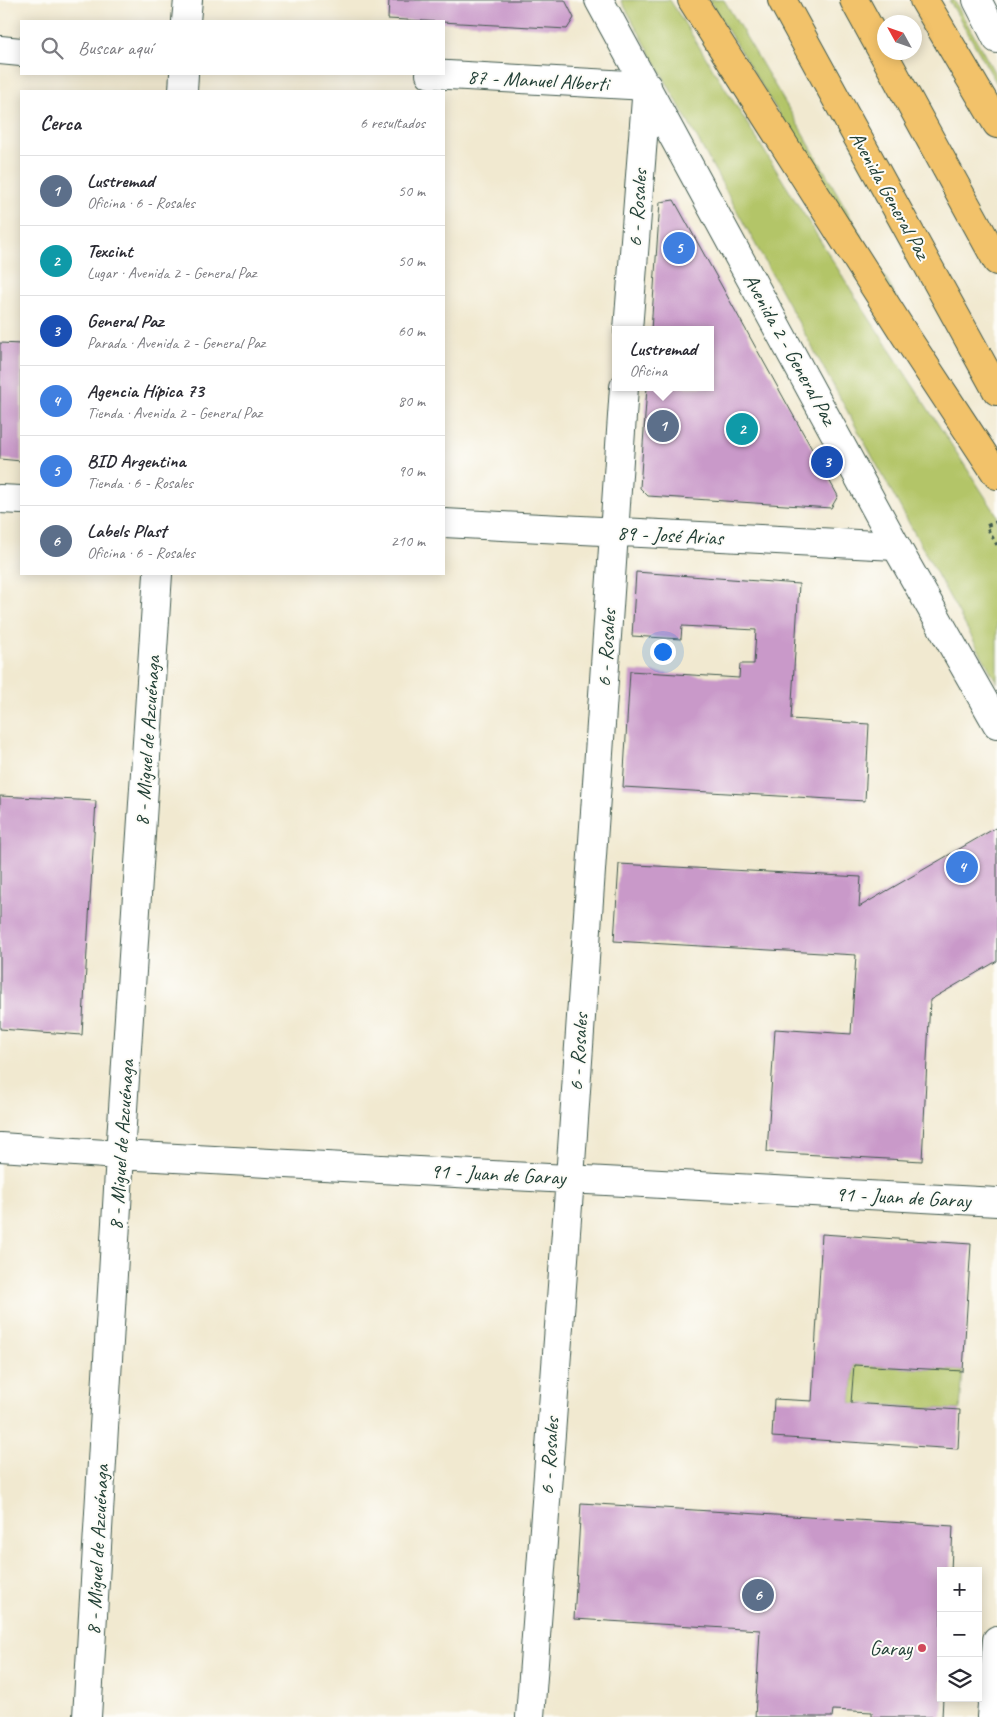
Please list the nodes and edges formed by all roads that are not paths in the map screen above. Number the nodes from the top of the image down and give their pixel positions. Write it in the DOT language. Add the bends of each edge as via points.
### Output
graph roads {
  1 [pos="188,0"];
  2 [pos="599,0"];
  3 [pos="692,0"];
  4 [pos="782,0"];
  5 [pos="854,0"];
  6 [pos="924,0"];
  7 [pos="977,0"];
  8 [pos="186,20"];
  9 [pos="997,39"];
  10 [pos="0,50"];
  11 [pos="20,52"];
  12 [pos="184,75"];
  13 [pos="445,75"];
  14 [pos="647,86"];
  15 [pos="183,90"];
  16 [pos="997,124"];
  17 [pos="997,261"];
  18 [pos="628,326"];
  19 [pos="624,391"];
  20 [pos="997,391"];
  21 [pos="997,475"];
  22 [pos="0,499"];
  23 [pos="20,500"];
  24 [pos="445,523"];
  25 [pos="614,532"];
  26 [pos="896,546"];
  27 [pos="158,575"];
  28 [pos="997,724"];
  29 [pos="0,1147"];
  30 [pos="120,1155"];
  31 [pos="570,1178"];
  32 [pos="997,1202"];
  33 [pos="997,1640"];
  34 [pos="87,1717"];
  35 [pos="530,1717"];
  36 [pos="991,1717"];
  1 -- 8 [label="street"];
  2 -- 14 [label="street, Avenida 2 - General Paz"];
  3 -- 21 [label="highway" via="904,336"];
  4 -- 20 [label="highway, Avenida General Paz"];
  5 -- 17 [label="highway"];
  6 -- 16 [label="highway"];
  7 -- 9 [label="street"];
  10 -- 11 [label="street"];
  12 -- 15 [label="street"];
  13 -- 14 [label="street, 87 - Manuel Alberti"];
  14 -- 18 [label="street, 6 - Rosales"];
  14 -- 26 [label="street, Avenida 2 - General Paz"];
  19 -- 25 [label="street, 6 - Rosales"];
  22 -- 23 [label="street"];
  24 -- 25 [label="street, 89 - José Arias"];
  25 -- 26 [label="street, 89 - José Arias"];
  25 -- 31 [label="street, 6 - Rosales"];
  26 -- 28 [label="street, Avenida 2 - General Paz"];
  27 -- 30 [label="street, 8 - Miguel de Azcuénaga"];
  29 -- 30 [label="street, 91 - Juan de Garay"];
  30 -- 31 [label="street, 91 - Juan de Garay"];
  30 -- 34 [label="street, 8 - Miguel de Azcuénaga"];
  31 -- 32 [label="street, 91 - Juan de Garay"];
  31 -- 35 [label="street, 6 - Rosales"];
  33 -- 36 [label="street"];
}
